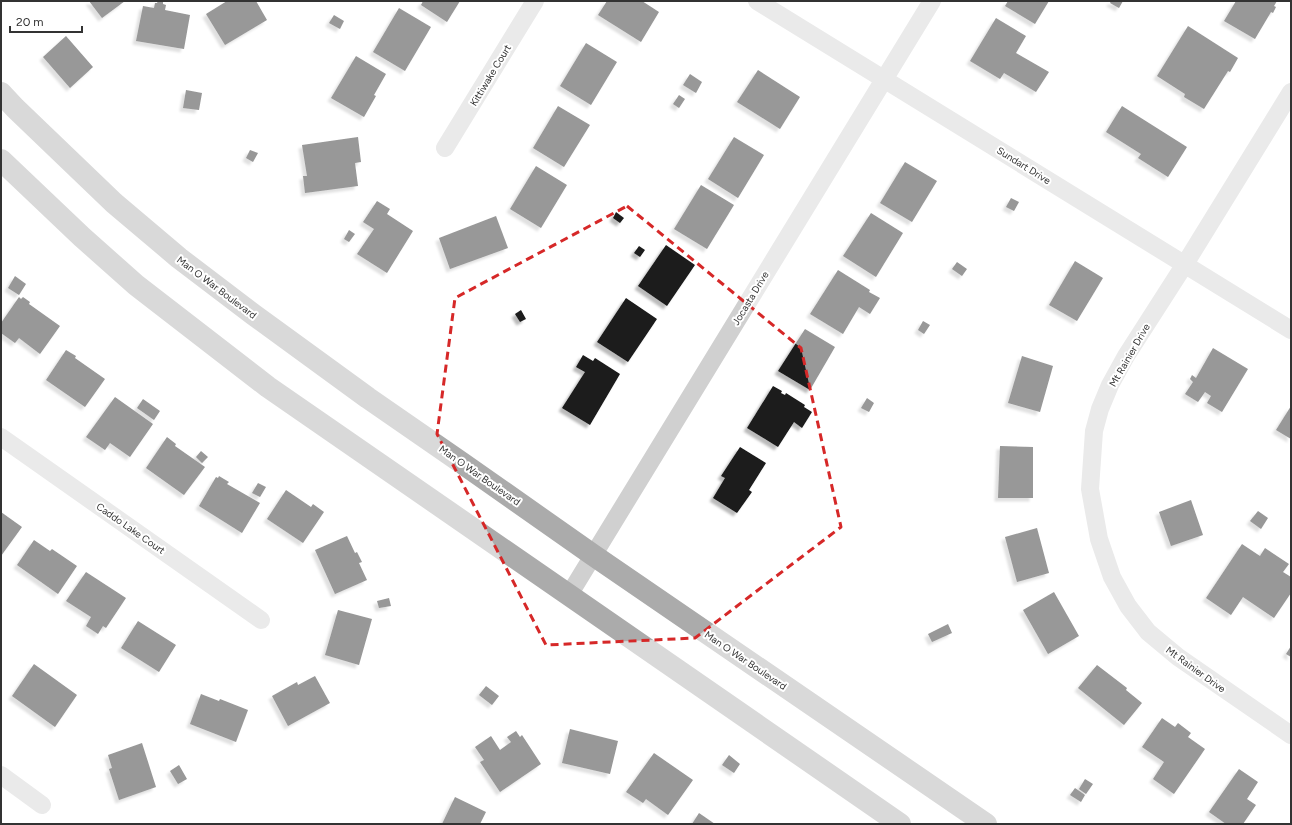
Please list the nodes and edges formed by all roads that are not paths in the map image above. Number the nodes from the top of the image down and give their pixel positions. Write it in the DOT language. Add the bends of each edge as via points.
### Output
graph roads {
  1 [pos="535,1"];
  2 [pos="757,1"];
  3 [pos="932,1"];
  4 [pos="884,78"];
  5 [pos="1291,92"];
  6 [pos="1,93"];
  7 [pos="445,148"];
  8 [pos="1,160"];
  9 [pos="1185,264"];
  10 [pos="1291,330"];
  11 [pos="1,437"];
  12 [pos="593,555"];
  13 [pos="569,595"];
  14 [pos="260,620"];
  15 [pos="1291,735"];
  16 [pos="1,775"];
  17 [pos="42,804"];
  18 [pos="900,824"];
  19 [pos="986,824"];
  1 -- 7 [label="street, Kittiwake Court"];
  2 -- 4 [label="street, Sundart Drive"];
  3 -- 4 [label="street, Jocasta Drive"];
  4 -- 9 [label="street, Sundart Drive"];
  4 -- 12 [label="street, Jocasta Drive"];
  5 -- 9 [label="street, Mt Rainier Drive"];
  6 -- 12 [label="main road, Man O War Boulevard" via="114,203 179,258 368,398"];
  8 -- 13 [label="main road" via="82,238 136,285 230,358 339,437"];
  9 -- 10 [label="street, Sundart Drive"];
  9 -- 15 [label="street, Mt Rainier Drive" via="1126,356 1100,410 1093,438 1090,490 1099,539 1112,577 1128,606 1148,632 1178,657"];
  11 -- 14 [label="street, Caddo Lake Court"];
  12 -- 13 [label="street, Jocasta Drive"];
  12 -- 19 [label="main road, Man O War Boulevard"];
  13 -- 18 [label="main road"];
  16 -- 17 [label="street"];
}
